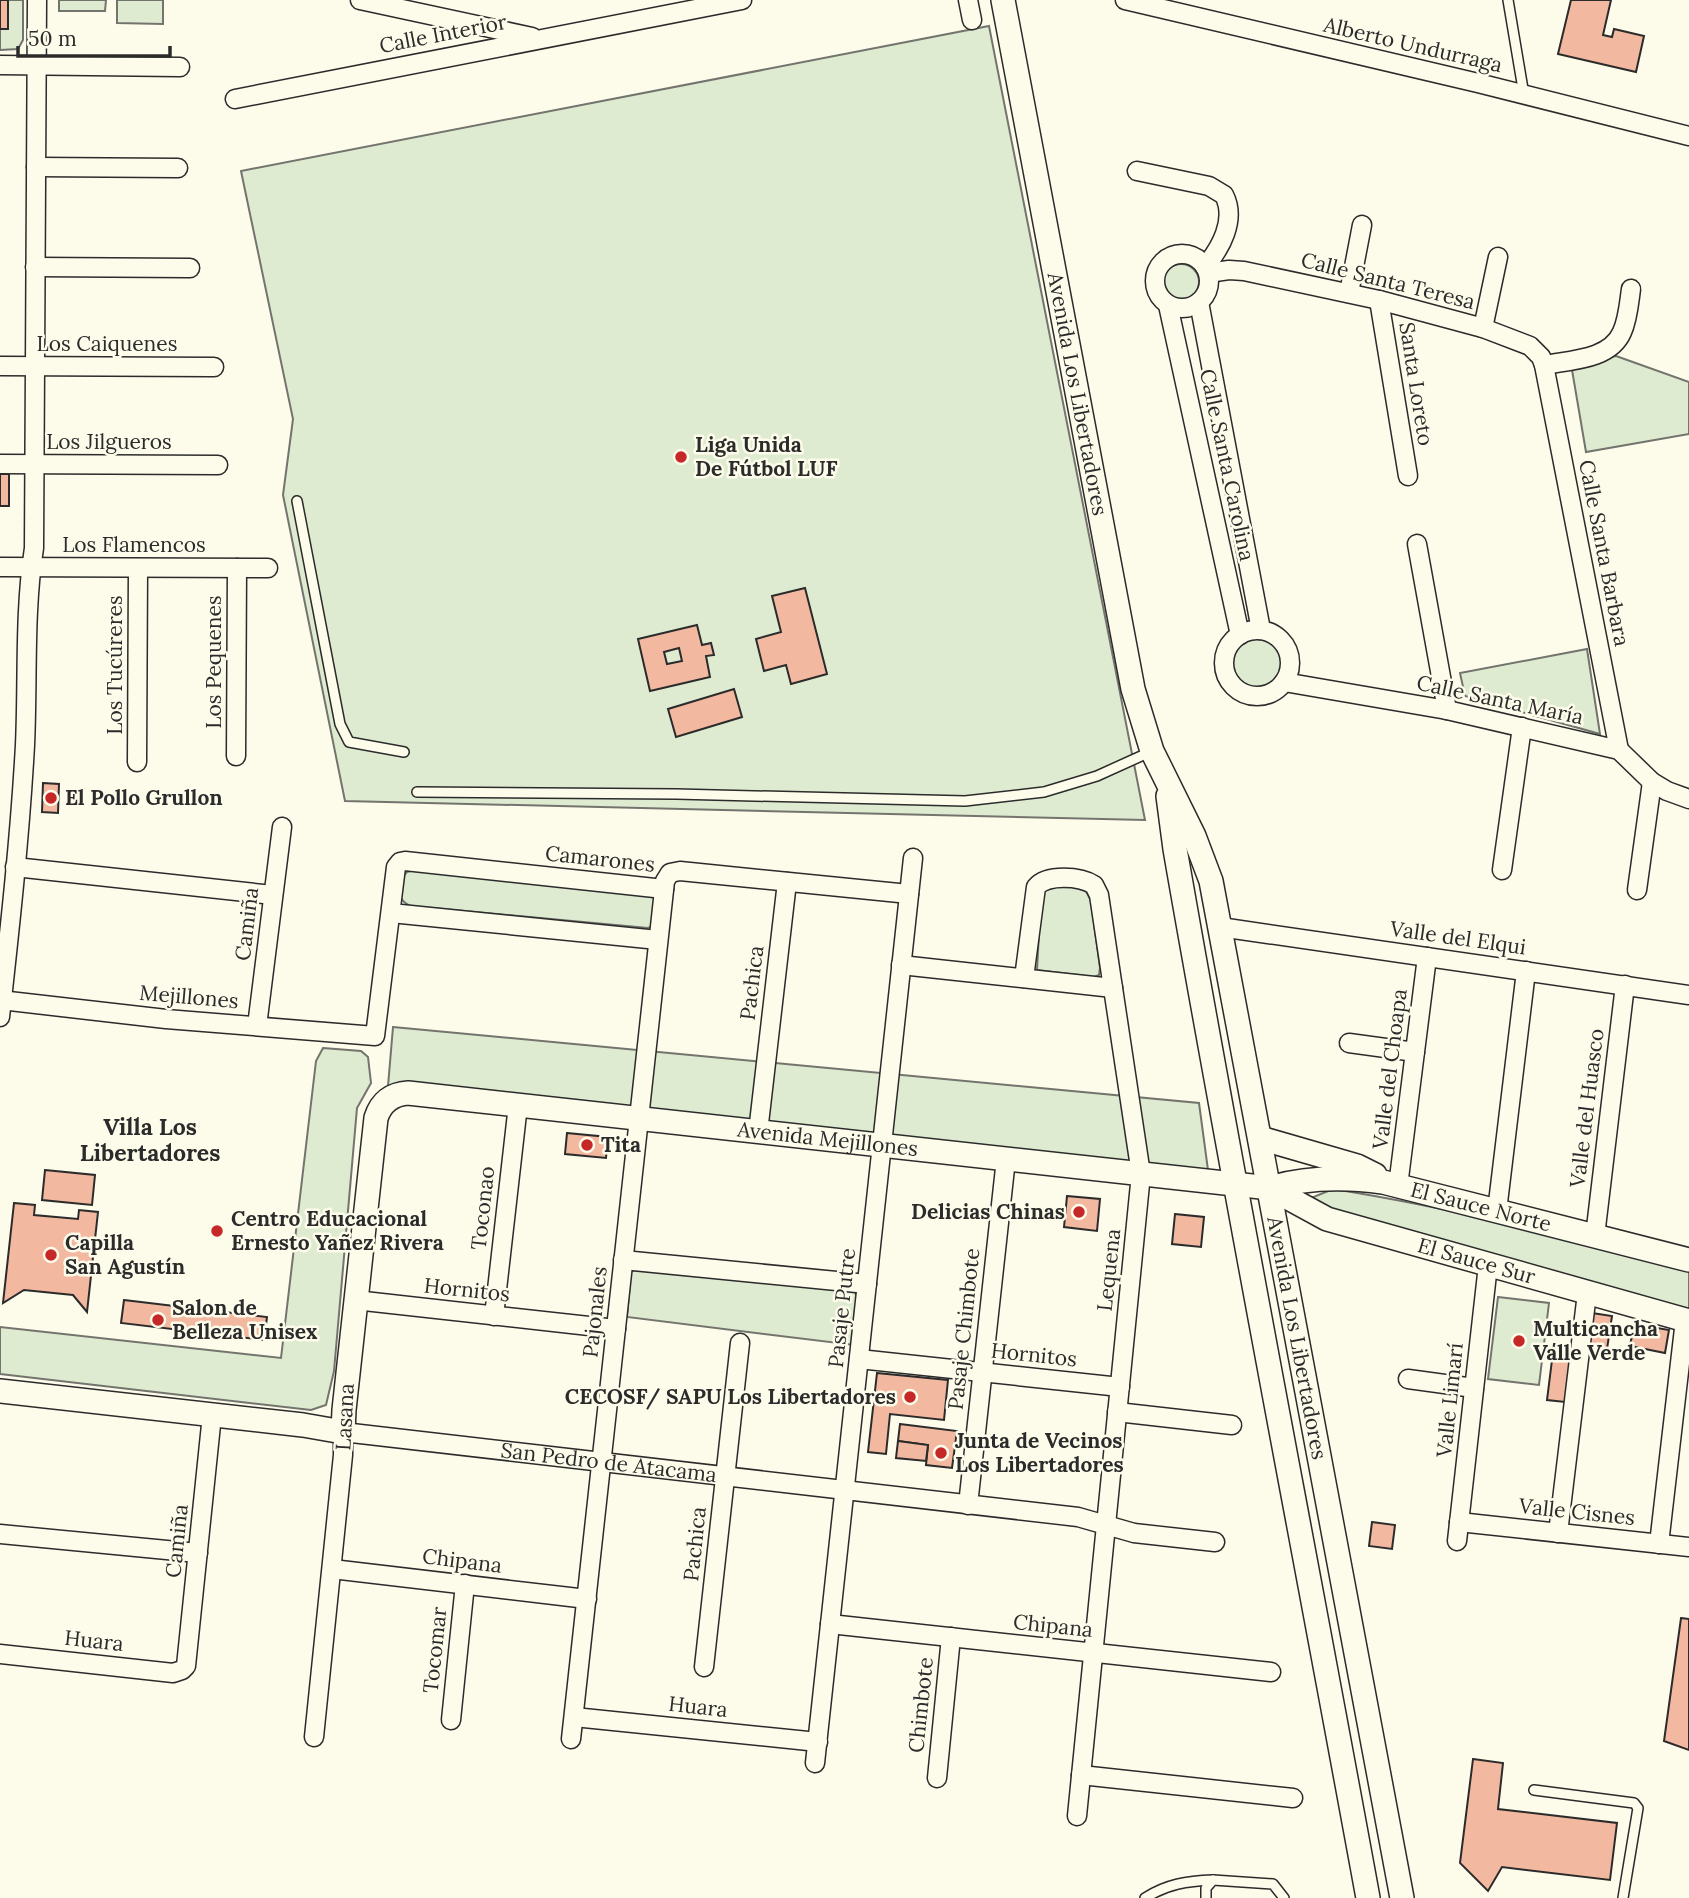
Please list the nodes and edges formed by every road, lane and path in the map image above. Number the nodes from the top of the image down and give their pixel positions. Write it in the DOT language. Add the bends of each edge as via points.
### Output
graph roads {
  1 [pos="37,0"];
  2 [pos="360,0"];
  3 [pos="742,0"];
  4 [pos="968,0"];
  5 [pos="1003,0"];
  6 [pos="1125,0"];
  7 [pos="1508,0"];
  8 [pos="972,20"];
  9 [pos="538,39"];
  10 [pos="0,65"];
  11 [pos="36,65"];
  12 [pos="180,67"];
  13 [pos="1524,94"];
  14 [pos="235,99"];
  15 [pos="1689,136"];
  16 [pos="36,167"];
  17 [pos="178,169"];
  18 [pos="1137,171"];
  19 [pos="1362,225"];
  20 [pos="1498,257"];
  21 [pos="35,267"];
  22 [pos="190,268"];
  23 [pos="1206,270"];
  24 [pos="1631,289"];
  25 [pos="1349,293"];
  26 [pos="1379,300"];
  27 [pos="1199,302"];
  28 [pos="1168,305"];
  29 [pos="1483,328"];
  30 [pos="1544,365"];
  31 [pos="0,366"];
  32 [pos="35,366"];
  33 [pos="214,367"];
  34 [pos="0,464"];
  35 [pos="34,464"];
  36 [pos="218,465"];
  37 [pos="1408,476"];
  38 [pos="297,501"];
  39 [pos="1417,544"];
  40 [pos="0,567"];
  41 [pos="31,568"];
  42 [pos="138,568"];
  43 [pos="237,569"];
  44 [pos="268,569"];
  45 [pos="1261,630"];
  46 [pos="1240,635"];
  47 [pos="1284,682"];
  48 [pos="1447,710"];
  49 [pos="1522,727"];
  50 [pos="1619,750"];
  51 [pos="1152,751"];
  52 [pos="404,752"];
  53 [pos="236,756"];
  54 [pos="137,762"];
  55 [pos="1652,782"];
  56 [pos="1167,784"];
  57 [pos="416,792"];
  58 [pos="1689,799"];
  59 [pos="282,827"];
  60 [pos="913,858"];
  61 [pos="15,867"];
  62 [pos="1502,870"];
  63 [pos="787,881"];
  64 [pos="664,889"];
  65 [pos="1637,890"];
  66 [pos="909,894"];
  67 [pos="273,895"];
  68 [pos="391,913"];
  69 [pos="1220,927"];
  70 [pos="658,940"];
  71 [pos="1427,957"];
  72 [pos="901,965"];
  73 [pos="1526,971"];
  74 [pos="1024,978"];
  75 [pos="1626,985"];
  76 [pos="1113,988"];
  77 [pos="1689,995"];
  78 [pos="1,1006"];
  79 [pos="257,1026"];
  80 [pos="1349,1043"];
  81 [pos="1415,1052"];
  82 [pos="387,1100"];
  83 [pos="518,1105"];
  84 [pos="639,1119"];
  85 [pos="758,1132"];
  86 [pos="1260,1138"];
  87 [pos="882,1145"];
  88 [pos="1006,1159"];
  89 [pos="1141,1174"];
  90 [pos="1234,1184"];
  91 [pos="1391,1184"];
  92 [pos="1270,1188"];
  93 [pos="1497,1211"];
  94 [pos="1595,1236"];
  95 [pos="624,1260"];
  96 [pos="1689,1260"];
  97 [pos="1488,1265"];
  98 [pos="867,1284"];
  99 [pos="1587,1293"];
  100 [pos="355,1300"];
  101 [pos="494,1316"];
  102 [pos="1687,1320"];
  103 [pos="616,1329"];
  104 [pos="740,1343"];
  105 [pos="859,1359"];
  106 [pos="983,1372"];
  107 [pos="1408,1379"];
  108 [pos="1120,1387"];
  109 [pos="1474,1388"];
  110 [pos="0,1391"];
  111 [pos="1117,1412"];
  112 [pos="212,1415"];
  113 [pos="1232,1425"];
  114 [pos="343,1432"];
  115 [pos="601,1463"];
  116 [pos="725,1477"];
  117 [pos="845,1491"];
  118 [pos="968,1504"];
  119 [pos="1459,1522"];
  120 [pos="1106,1525"];
  121 [pos="1558,1533"];
  122 [pos="0,1534"];
  123 [pos="1457,1541"];
  124 [pos="1215,1542"];
  125 [pos="1659,1544"];
  126 [pos="1689,1547"];
  127 [pos="198,1553"];
  128 [pos="332,1569"];
  129 [pos="465,1584"];
  130 [pos="587,1599"];
  131 [pos="830,1624"];
  132 [pos="951,1637"];
  133 [pos="1093,1653"];
  134 [pos="0,1654"];
  135 [pos="704,1667"];
  136 [pos="182,1670"];
  137 [pos="1271,1672"];
  138 [pos="574,1717"];
  139 [pos="450,1720"];
  140 [pos="314,1737"];
  141 [pos="571,1739"];
  142 [pos="818,1742"];
  143 [pos="815,1763"];
  144 [pos="1081,1775"];
  145 [pos="937,1778"];
  146 [pos="1534,1790"];
  147 [pos="1293,1798"];
  148 [pos="1077,1816"];
  149 [pos="1213,1880"];
  150 [pos="1145,1898"];
  151 [pos="1206,1898"];
  152 [pos="1283,1898"];
  153 [pos="1368,1898"];
  154 [pos="1402,1898"];
  155 [pos="1623,1898"];
  1 -- 11 [label="street"];
  2 -- 9 [label="street"];
  3 -- 9 [label="street, Calle Interior"];
  4 -- 8 [label="street"];
  5 -- 51 [label="street, Avenida Los Libertadores" via="1133,689"];
  6 -- 13 [label="street, Alberto Undurraga"];
  7 -- 13 [label="lane"];
  9 -- 14 [label="street, Calle Interior"];
  10 -- 11 [label="street"];
  11 -- 12 [label="street"];
  11 -- 16 [label="street"];
  13 -- 15 [label="street, Alberto Undurraga"];
  16 -- 17 [label="street"];
  16 -- 21 [label="street"];
  18 -- 23 [label="street" via="1214,188 1224,195 1228,211 1222,243"];
  19 -- 25 [label="street"];
  20 -- 29 [label="street"];
  21 -- 22 [label="street"];
  21 -- 32 [label="street"];
  23 -- 25 [label="street, Calle Santa Teresa" via="1244,271"];
  23 -- 27 [label="street" via="1208,289"];
  23 -- 28 [label="street" via="1183,254 1166,259 1154,283"];
  24 -- 30 [label="street" via="1623,329 1614,344 1597,354"];
  25 -- 26 [label="street, Calle Santa Teresa"];
  26 -- 29 [label="street, Calle Santa Teresa"];
  26 -- 37 [label="street, Santa Loreto"];
  27 -- 28 [label="street" via="1184,308"];
  27 -- 45 [label="street, Calle Santa Carolina"];
  28 -- 46 [label="street, Calle Santa Carolina"];
  29 -- 30 [label="street, Calle Santa Teresa" via="1530,346"];
  30 -- 50 [label="street, Calle Santa Barbara"];
  31 -- 32 [label="street, Los Caiquenes"];
  32 -- 33 [label="street, Los Caiquenes"];
  32 -- 35 [label="street"];
  34 -- 35 [label="street, Los Jilgueros"];
  35 -- 36 [label="street, Los Jilgueros"];
  35 -- 41 [label="street"];
  38 -- 52 [label="lane" via="340,724 349,741"];
  39 -- 48 [label="street"];
  40 -- 41 [label="street, Los Flamencos"];
  41 -- 42 [label="street, Los Flamencos"];
  41 -- 61 [label="street"];
  42 -- 43 [label="street, Los Flamencos"];
  42 -- 54 [label="street, Los Tucúreres"];
  43 -- 44 [label="street, Los Flamencos"];
  43 -- 53 [label="street, Los Pequenes"];
  45 -- 46 [label="street"];
  45 -- 47 [label="street" via="1281,640 1287,650 1289,672"];
  46 -- 47 [label="street" via="1226,650 1224,661 1225,672 1237,690 1257,697"];
  47 -- 48 [label="street, Calle Santa María"];
  48 -- 49 [label="street, Calle Santa María"];
  49 -- 50 [label="street, Calle Santa María"];
  49 -- 62 [label="street"];
  50 -- 55 [label="street"];
  51 -- 56 [label="street, Avenida Los Libertadores"];
  51 -- 57 [label="lane" via="1097,776 1044,792 965,801"];
  55 -- 58 [label="street"];
  55 -- 65 [label="street"];
  56 -- 69 [label="street, Avenida Los Libertadores" via="1203,859"];
  56 -- 90 [label="street, Avenida Los Libertadores"];
  59 -- 67 [label="street, Camiña"];
  60 -- 66 [label="street, Pasaje Putre"];
  61 -- 67 [label="street"];
  61 -- 78 [label="street"];
  63 -- 64 [label="street, Camarones" via="680,871 667,877"];
  63 -- 66 [label="street, Camarones"];
  63 -- 85 [label="street, Pachica"];
  64 -- 68 [label="street, Camarones" via="405,861 396,867"];
  64 -- 70 [label="street, Pajonales"];
  66 -- 72 [label="street, Pasaje Putre"];
  67 -- 79 [label="street, Camiña"];
  68 -- 70 [label="street"];
  68 -- 79 [label="street, Mejillones" via="375,1036"];
  69 -- 71 [label="street, Valle del Elqui"];
  69 -- 86 [label="street, Avenida Los Libertadores"];
  70 -- 84 [label="street, Pajonales"];
  71 -- 73 [label="street, Valle del Elqui"];
  71 -- 81 [label="street, Valle del Choapa"];
  72 -- 74 [label="street"];
  72 -- 87 [label="street, Pasaje Putre"];
  73 -- 75 [label="street, Valle del Elqui"];
  73 -- 93 [label="street"];
  74 -- 76 [label="street"];
  74 -- 76 [label="street, Lequena" via="1036,887 1051,878 1082,880 1094,885 1099,895"];
  75 -- 77 [label="street, Valle del Elqui"];
  75 -- 94 [label="street, Valle del Huasco"];
  76 -- 89 [label="street, Lequena"];
  78 -- 79 [label="street, Mejillones"];
  80 -- 81 [label="street"];
  81 -- 91 [label="street, Valle del Choapa"];
  82 -- 83 [label="street, Avenida Mejillones" via="408,1093"];
  82 -- 100 [label="street, Lasana" via="376,1118"];
  83 -- 84 [label="street, Avenida Mejillones"];
  83 -- 101 [label="street, Toconao"];
  84 -- 85 [label="street, Avenida Mejillones"];
  84 -- 95 [label="street, Pajonales"];
  85 -- 87 [label="street, Avenida Mejillones"];
  86 -- 91 [label="street" via="1357,1166"];
  86 -- 92 [label="street, Avenida Los Libertadores"];
  87 -- 88 [label="street, Avenida Mejillones"];
  87 -- 98 [label="street, Pasaje Putre"];
  88 -- 89 [label="street, Avenida Mejillones"];
  88 -- 106 [label="street, Pasaje Chimbote"];
  89 -- 90 [label="street, Avenida Mejillones"];
  89 -- 108 [label="street, Lequena"];
  90 -- 92 [label="street, Avenida Mejillones"];
  90 -- 153 [label="street, Avenida Los Libertadores"];
  91 -- 92 [label="street, El Sauce Norte" via="1306,1180"];
  91 -- 93 [label="street, El Sauce Norte"];
  92 -- 97 [label="street, El Sauce Sur" via="1327,1219"];
  92 -- 154 [label="street, Avenida Los Libertadores"];
  93 -- 94 [label="street, El Sauce Norte"];
  94 -- 96 [label="street, El Sauce Norte"];
  95 -- 98 [label="street"];
  95 -- 103 [label="street, Pajonales"];
  97 -- 99 [label="street, El Sauce Sur"];
  97 -- 109 [label="street, Valle Limarí"];
  98 -- 105 [label="street, Pasaje Putre"];
  99 -- 102 [label="street, El Sauce Sur"];
  99 -- 121 [label="street"];
  100 -- 101 [label="street, Hornitos"];
  100 -- 114 [label="street, Lasana"];
  101 -- 103 [label="street, Hornitos"];
  102 -- 125 [label="street"];
  103 -- 115 [label="street, Pajonales"];
  104 -- 116 [label="street, Pachica"];
  105 -- 106 [label="street, Hornitos"];
  105 -- 117 [label="street, Pasaje Putre"];
  106 -- 108 [label="street, Hornitos"];
  106 -- 118 [label="street, Pasaje Chimbote"];
  107 -- 109 [label="street"];
  108 -- 111 [label="street, Lequena"];
  109 -- 119 [label="street, Valle Limarí"];
  110 -- 112 [label="street, San Pedro de Atacama"];
  111 -- 113 [label="street"];
  111 -- 120 [label="street, Lequena"];
  112 -- 114 [label="street, San Pedro de Atacama"];
  112 -- 127 [label="street, Camiña"];
  114 -- 115 [label="street, San Pedro de Atacama"];
  114 -- 128 [label="street, Lasana"];
  115 -- 116 [label="street, San Pedro de Atacama"];
  115 -- 130 [label="street, Pajonales"];
  116 -- 117 [label="street, San Pedro de Atacama"];
  116 -- 135 [label="street, Pachica"];
  117 -- 118 [label="street, San Pedro de Atacama"];
  117 -- 131 [label="street, Pasaje Putre"];
  118 -- 120 [label="street, San Pedro de Atacama" via="1078,1517"];
  119 -- 121 [label="street, Valle Cisnes"];
  119 -- 123 [label="street, Valle Limarí"];
  120 -- 124 [label="street, San Pedro de Atacama"];
  120 -- 133 [label="street, Lequena"];
  121 -- 125 [label="street, Valle Cisnes"];
  122 -- 127 [label="street"];
  125 -- 126 [label="street, Valle Cisnes"];
  127 -- 136 [label="street, Camiña" via="188,1660"];
  128 -- 129 [label="street, Chipana"];
  128 -- 140 [label="street, Lasana"];
  129 -- 130 [label="street, Chipana"];
  129 -- 139 [label="street, Tocomar"];
  130 -- 138 [label="street, Pajonales"];
  131 -- 132 [label="street, Chipana"];
  131 -- 142 [label="street, Pasaje Putre"];
  132 -- 133 [label="street, Chipana"];
  132 -- 145 [label="street, Chimbote"];
  133 -- 137 [label="street, Chipana"];
  133 -- 144 [label="street, Lequena"];
  134 -- 136 [label="street, Huara" via="173,1673"];
  138 -- 141 [label="street, Pajonales"];
  138 -- 142 [label="street, Huara"];
  142 -- 143 [label="street, Pasaje Putre"];
  144 -- 147 [label="street"];
  144 -- 148 [label="street, Lequena"];
  146 -- 155 [label="lane" via="1634,1803 1638,1808"];
  149 -- 150 [label="lane" via="1170,1885"];
  149 -- 151 [label="lane" via="1206,1888"];
  149 -- 152 [label="lane" via="1273,1884"];
}
